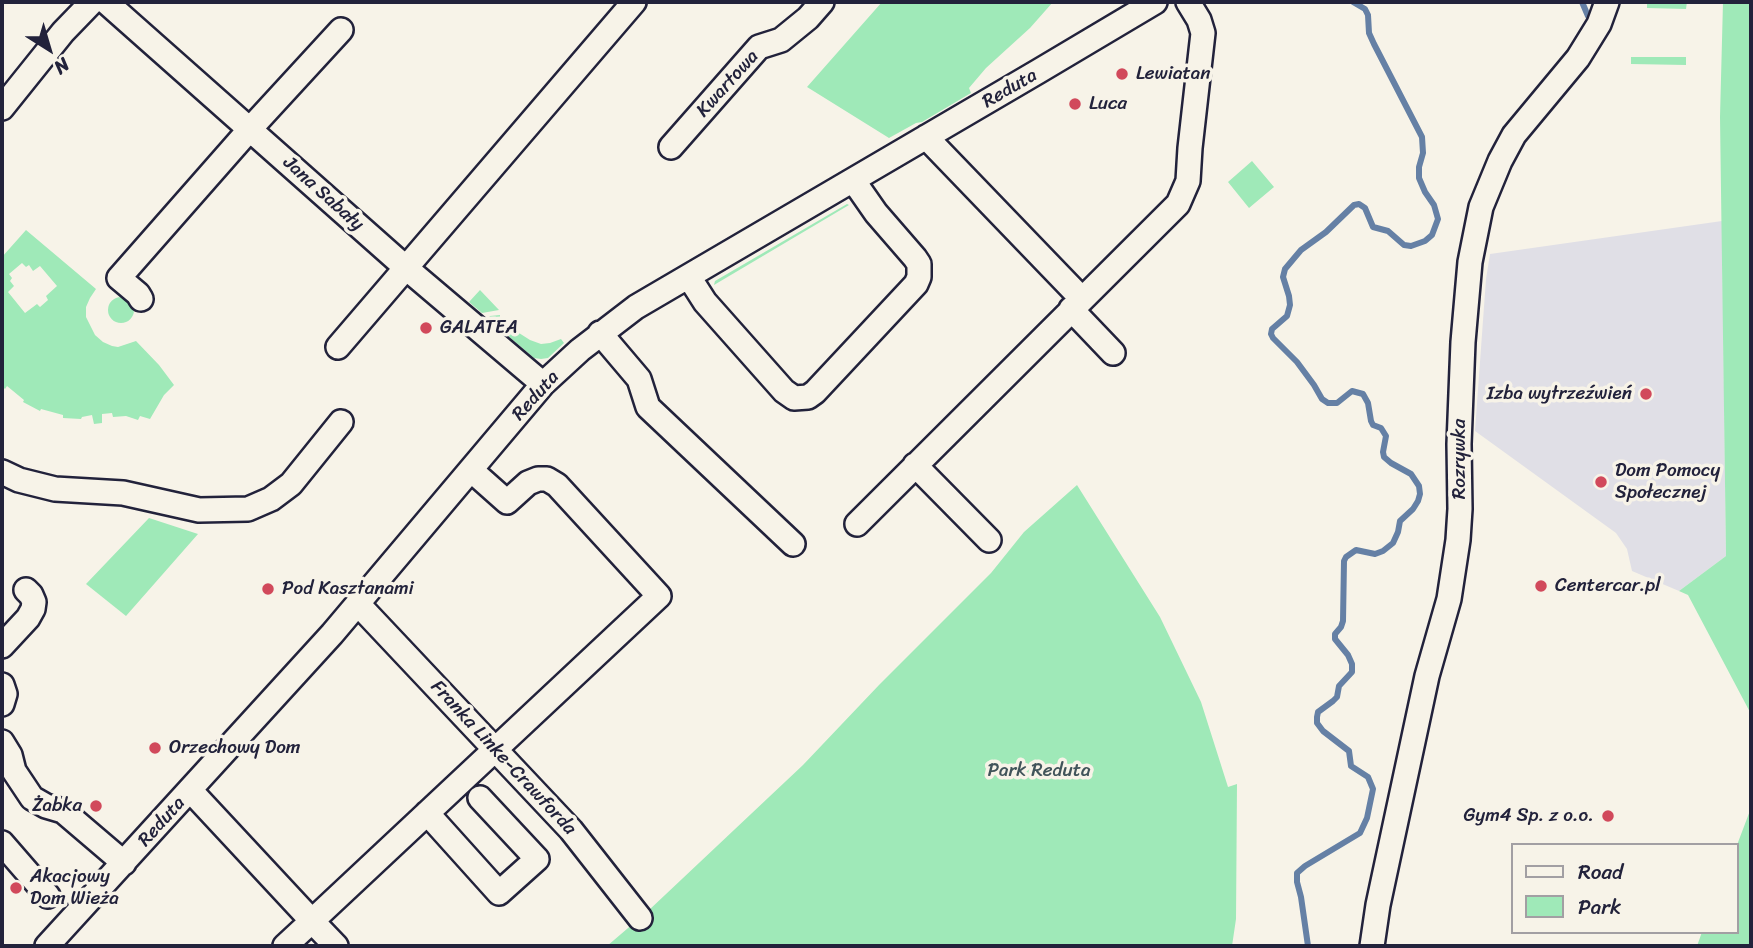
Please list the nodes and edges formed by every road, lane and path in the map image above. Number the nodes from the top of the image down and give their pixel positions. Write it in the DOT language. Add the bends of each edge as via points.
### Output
graph roads {
  1 [pos="92,2"];
  2 [pos="106,2"];
  3 [pos="634,2"];
  4 [pos="822,2"];
  5 [pos="1155,2"];
  6 [pos="1188,2"];
  7 [pos="1607,2"];
  8 [pos="341,30"];
  9 [pos="3,103"];
  10 [pos="250,129"];
  11 [pos="926,138"];
  12 [pos="671,147"];
  13 [pos="853,180"];
  14 [pos="405,267"];
  15 [pos="689,277"];
  16 [pos="141,299"];
  17 [pos="1076,304"];
  18 [pos="600,333"];
  19 [pos="338,347"];
  20 [pos="1113,353"];
  21 [pos="543,384"];
  22 [pos="341,422"];
  23 [pos="915,465"];
  24 [pos="471,470"];
  25 [pos="2,472"];
  26 [pos="857,524"];
  27 [pos="989,540"];
  28 [pos="793,544"];
  29 [pos="26,590"];
  30 [pos="358,604"];
  31 [pos="2,646"];
  32 [pos="2,685"];
  33 [pos="2,704"];
  34 [pos="2,742"];
  35 [pos="494,748"];
  36 [pos="191,791"];
  37 [pos="480,798"];
  38 [pos="427,813"];
  39 [pos="2,843"];
  40 [pos="124,863"];
  41 [pos="48,896"];
  42 [pos="640,918"];
  43 [pos="312,921"];
  44 [pos="47,946"];
  45 [pos="285,946"];
  46 [pos="336,946"];
  47 [pos="1372,946"];
  1 -- 9 [label="street"];
  2 -- 10 [label="street, Jana Sabały"];
  3 -- 14 [label="street"];
  4 -- 12 [label="street, Kwartowa" via="781,40 759,47"];
  5 -- 11 [label="street, Reduta"];
  6 -- 17 [label="street" via="1203,33 1188,181 1178,204"];
  7 -- 47 [label="street, Rozrywka" via="1577,58 1514,135 1481,207 1470,262 1463,342 1458,540"];
  8 -- 10 [label="street"];
  10 -- 14 [label="street, Jana Sabały"];
  10 -- 16 [label="street" via="119,278"];
  11 -- 13 [label="street, Reduta"];
  11 -- 17 [label="street"];
  13 -- 15 [label="street, Reduta"];
  13 -- 15 [label="street" via="915,258 919,277 808,397 794,398 784,391 705,302"];
  14 -- 19 [label="street"];
  14 -- 21 [label="street, Jana Sabały"];
  15 -- 18 [label="street, Reduta"];
  17 -- 20 [label="street"];
  17 -- 23 [label="street"];
  18 -- 21 [label="street, Reduta"];
  18 -- 28 [label="street" via="639,379 648,407"];
  21 -- 24 [label="street, Reduta"];
  22 -- 25 [label="street" via="290,484 247,509 199,510 123,493 55,489"];
  23 -- 26 [label="street"];
  23 -- 27 [label="street"];
  24 -- 30 [label="street, Reduta"];
  24 -- 35 [label="street" via="507,502 538,479 556,485 659,596"];
  29 -- 31 [label="street" via="34,602 33,610"];
  30 -- 35 [label="street, Franka Linke-Crawforda"];
  30 -- 36 [label="street, Reduta"];
  32 -- 33 [label="street"];
  34 -- 40 [label="street" via="21,784 33,798 63,811"];
  35 -- 38 [label="street"];
  35 -- 42 [label="street, Franka Linke-Crawforda" via="571,830"];
  36 -- 40 [label="street, Reduta"];
  36 -- 43 [label="street"];
  37 -- 38 [label="street" via="537,859 499,893"];
  38 -- 43 [label="street"];
  39 -- 41 [label="street"];
  40 -- 44 [label="street, Reduta"];
  43 -- 45 [label="street"];
  43 -- 46 [label="street"];
}
